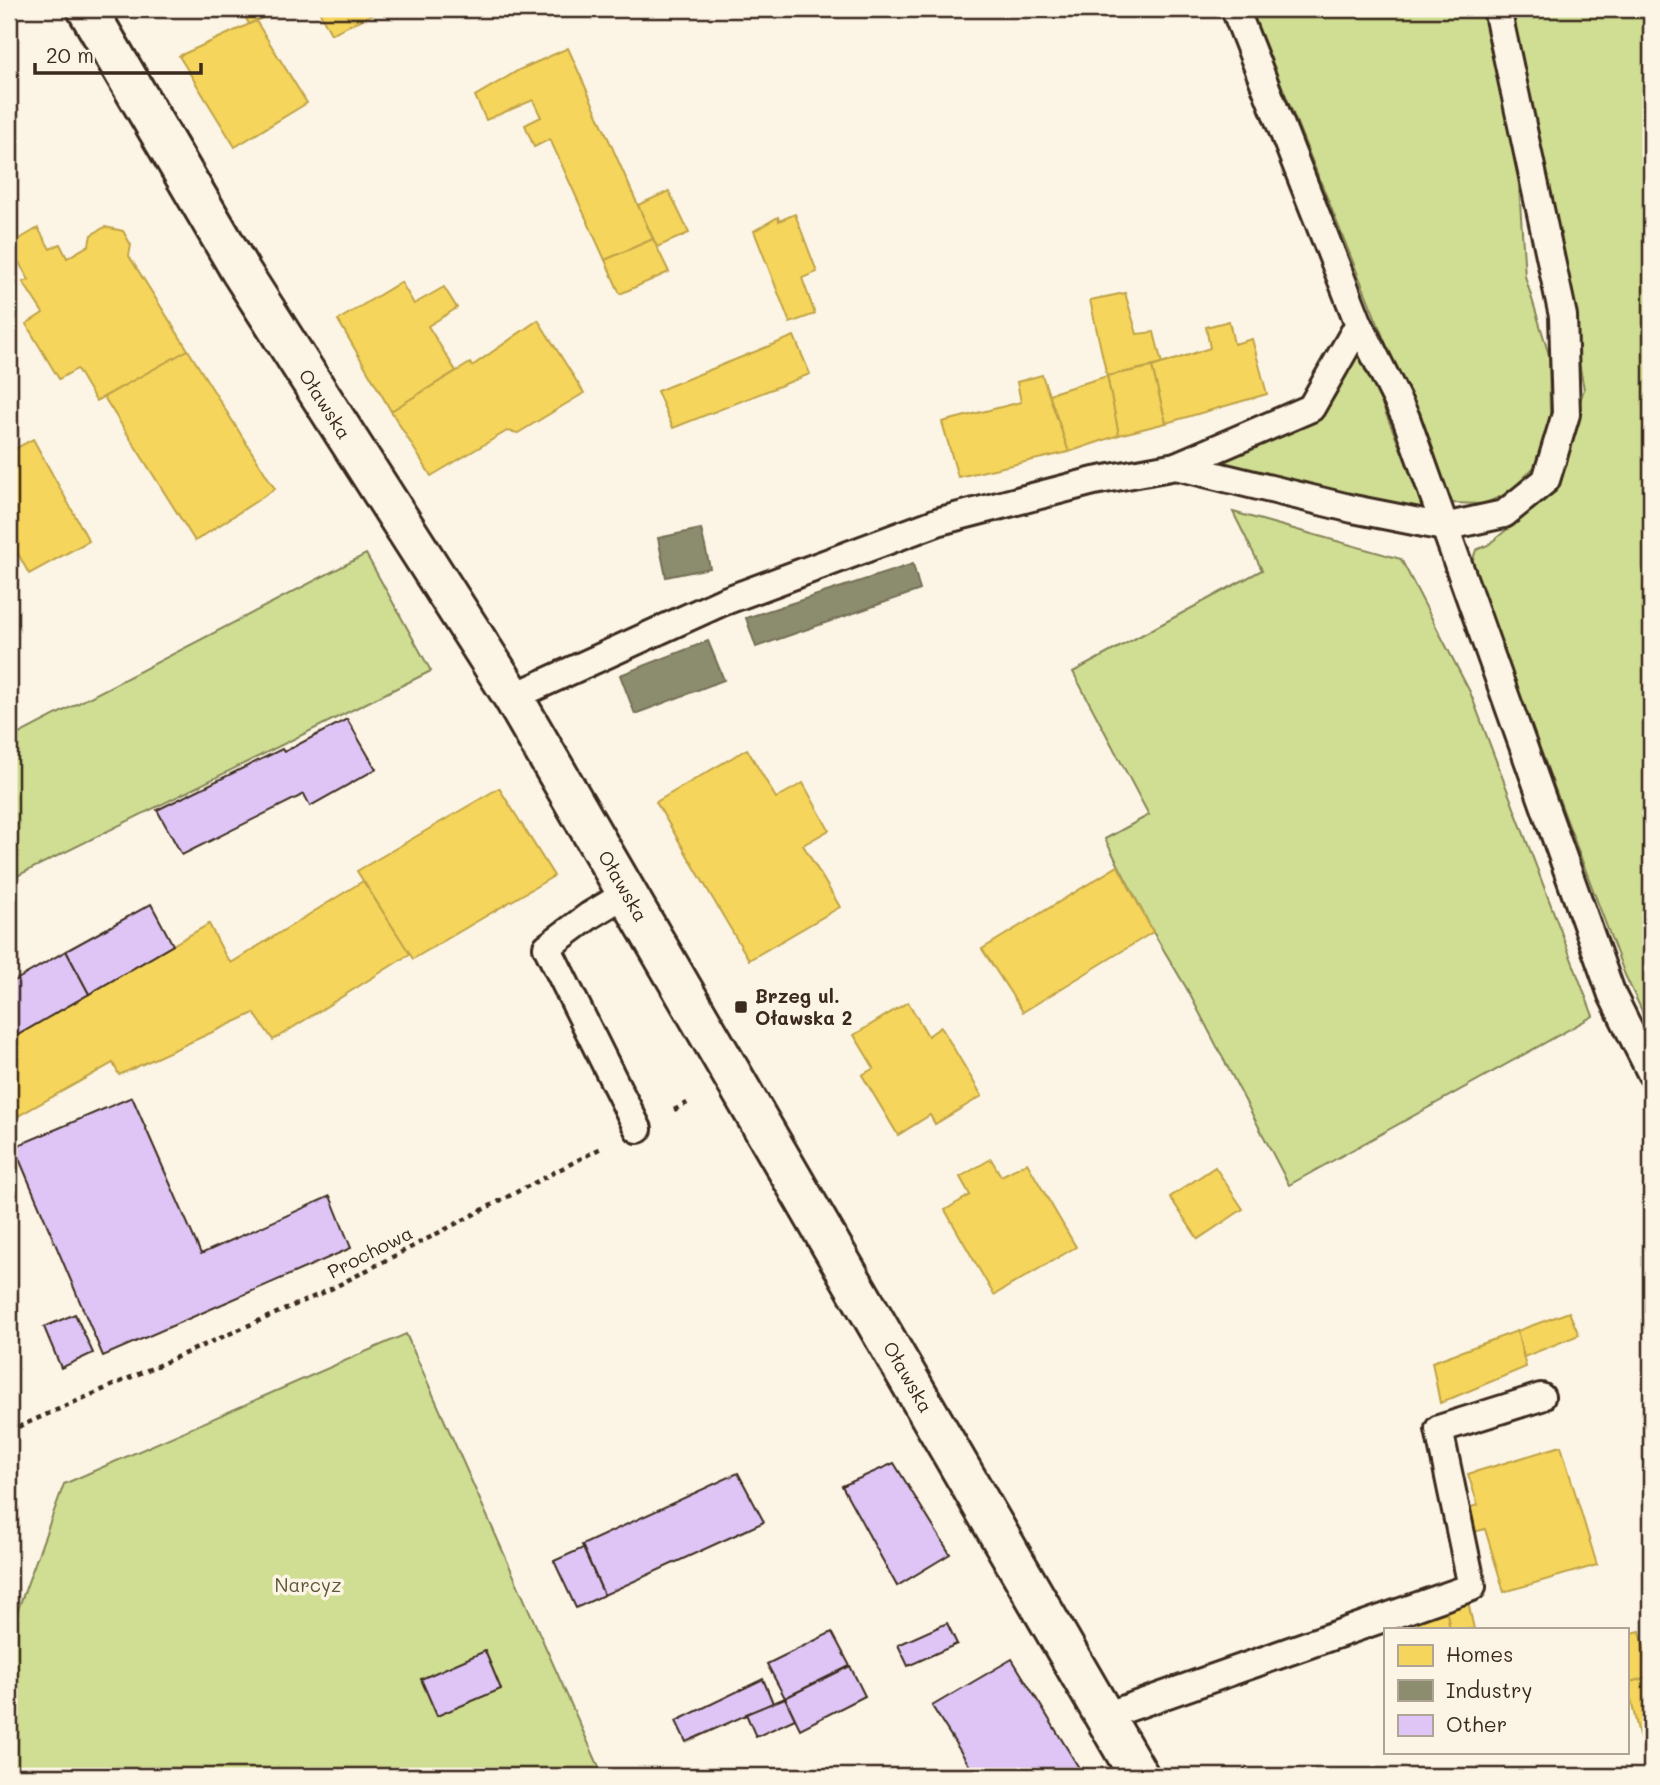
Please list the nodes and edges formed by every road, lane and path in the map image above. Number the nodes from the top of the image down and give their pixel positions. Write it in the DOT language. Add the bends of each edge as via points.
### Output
graph roads {
  1 [pos="87,9"];
  2 [pos="1235,9"];
  3 [pos="1497,9"];
  4 [pos="1359,324"];
  5 [pos="1176,466"];
  6 [pos="1444,527"];
  7 [pos="513,697"];
  8 [pos="627,892"];
  9 [pos="1651,1073"];
  10 [pos="736,1079"];
  11 [pos="638,1129"];
  12 [pos="1541,1397"];
  13 [pos="9,1431"];
  14 [pos="1105,1716"];
  15 [pos="9,1756"];
  16 [pos="18,1776"];
  17 [pos="1139,1776"];
  1 -- 7 [label="street, Oławska" via="240,270"];
  2 -- 4 [label="lane"];
  3 -- 6 [label="lane" via="1563,316 1566,414 1546,480 1504,514"];
  4 -- 5 [label="lane" via="1311,408"];
  4 -- 6 [label="lane" via="1406,418"];
  5 -- 6 [label="lane"];
  5 -- 7 [label="lane" via="1094,481 940,521 722,602"];
  6 -- 9 [label="lane" via="1612,995"];
  7 -- 8 [label="street, Oławska"];
  8 -- 10 [label="street, Oławska"];
  8 -- 11 [label="lane" via="548,947"];
  10 -- 11 [label="path, Prochowa"];
  10 -- 14 [label="street, Oławska"];
  11 -- 13 [label="path, Prochowa" via="328,1290"];
  12 -- 14 [label="lane" via="1439,1429 1472,1587"];
  14 -- 17 [label="street, Oławska"];
  15 -- 16 [label="path"];
}
